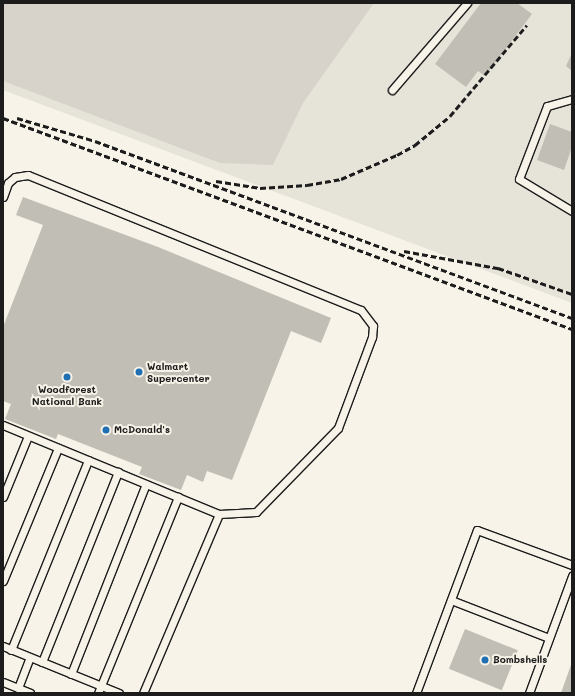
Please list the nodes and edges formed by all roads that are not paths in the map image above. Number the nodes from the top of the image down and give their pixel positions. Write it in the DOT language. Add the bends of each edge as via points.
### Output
graph roads {
  1 [pos="467,3"];
  2 [pos="392,90"];
  3 [pos="572,99"];
  4 [pos="3,196"];
  5 [pos="572,212"];
  6 [pos="3,426"];
  7 [pos="28,436"];
  8 [pos="58,448"];
  9 [pos="88,460"];
  10 [pos="118,472"];
  11 [pos="146,484"];
  12 [pos="3,497"];
  13 [pos="178,497"];
  14 [pos="220,514"];
  15 [pos="572,565"];
  16 [pos="572,576"];
  17 [pos="3,581"];
  18 [pos="451,600"];
  19 [pos="549,638"];
  20 [pos="3,646"];
  21 [pos="11,650"];
  22 [pos="30,657"];
  23 [pos="42,662"];
  24 [pos="71,674"];
  25 [pos="3,682"];
  26 [pos="18,688"];
  27 [pos="100,689"];
  28 [pos="30,693"];
  29 [pos="119,693"];
  30 [pos="143,693"];
  31 [pos="416,693"];
  32 [pos="528,693"];
  1 -- 2 [label="lane"];
  3 -- 5 [label="lane" via="547,106 519,179"];
  4 -- 14 [label="lane" via="8,183 15,177 28,175 360,310 369,318 373,326 372,337 338,428 256,512"];
  6 -- 7 [label="lane"];
  7 -- 8 [label="lane"];
  7 -- 12 [label="lane"];
  8 -- 9 [label="lane"];
  8 -- 17 [label="lane"];
  9 -- 10 [label="lane"];
  9 -- 21 [label="lane"];
  10 -- 11 [label="lane"];
  10 -- 23 [label="lane"];
  11 -- 13 [label="lane"];
  11 -- 24 [label="lane"];
  13 -- 14 [label="lane"];
  13 -- 27 [label="lane"];
  14 -- 30 [label="lane"];
  15 -- 18 [label="lane" via="477,530"];
  16 -- 19 [label="lane"];
  18 -- 19 [label="lane"];
  18 -- 31 [label="lane"];
  19 -- 32 [label="lane"];
  20 -- 21 [label="lane"];
  21 -- 22 [label="lane"];
  22 -- 23 [label="lane"];
  22 -- 26 [label="lane"];
  23 -- 24 [label="lane"];
  24 -- 27 [label="lane"];
  25 -- 26 [label="lane"];
  26 -- 28 [label="lane"];
  27 -- 29 [label="lane"];
}
